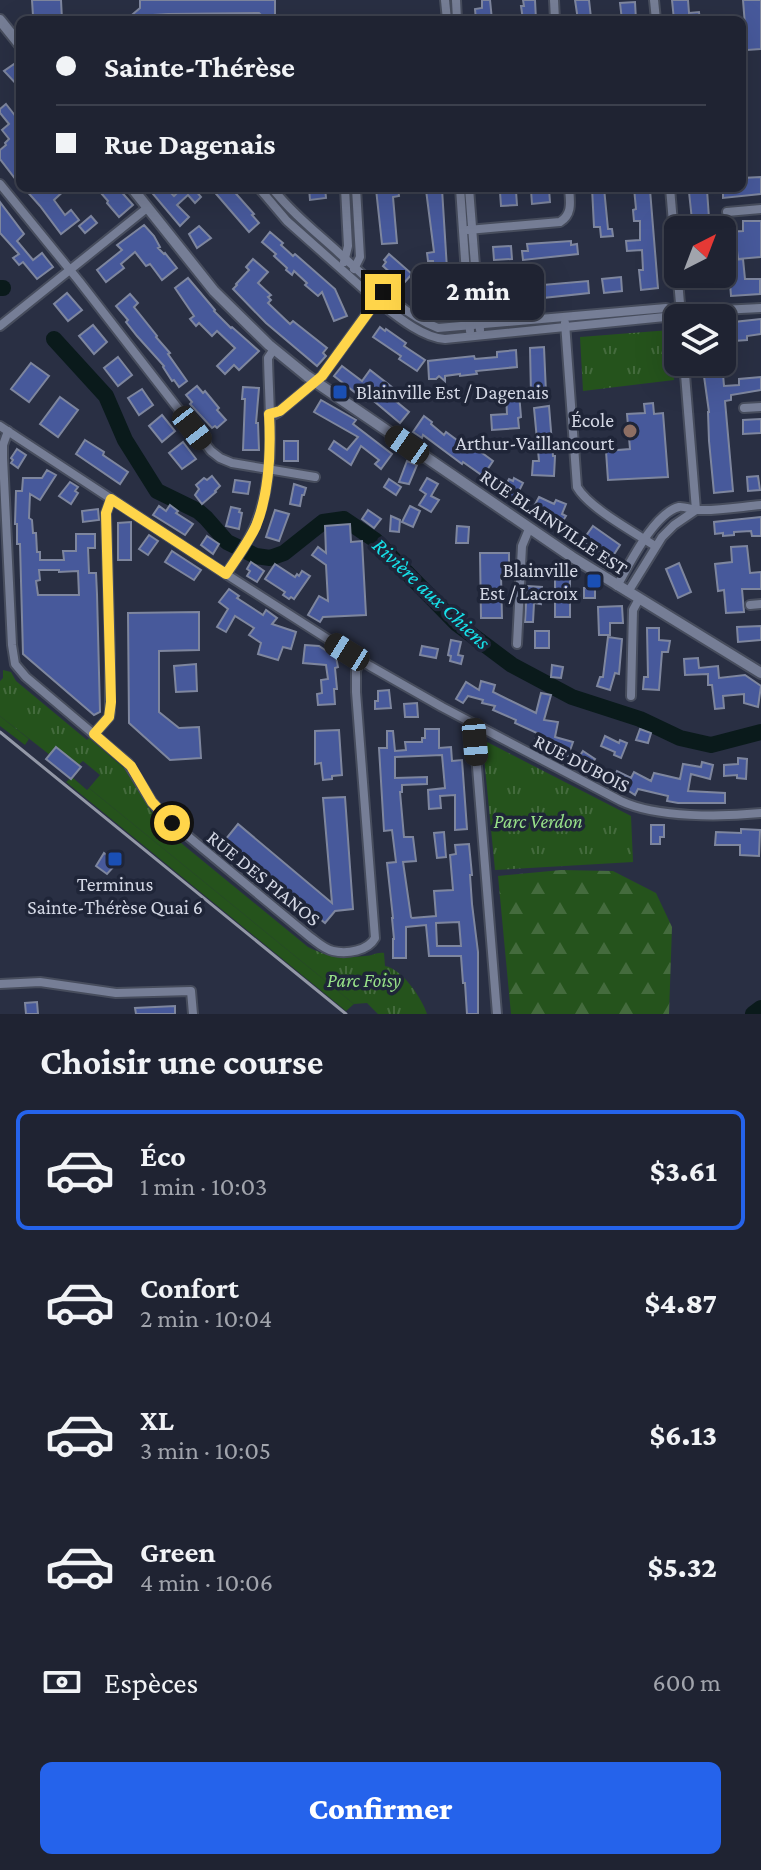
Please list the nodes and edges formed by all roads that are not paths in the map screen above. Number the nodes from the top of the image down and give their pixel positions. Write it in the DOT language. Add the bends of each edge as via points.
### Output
graph roads {
  1 [pos="0,20"];
  2 [pos="16,40"];
  3 [pos="0,184"];
  4 [pos="135,192"];
  5 [pos="262,192"];
  6 [pos="276,192"];
  7 [pos="345,192"];
  8 [pos="356,192"];
  9 [pos="461,192"];
  10 [pos="469,192"];
  11 [pos="569,192"];
  12 [pos="670,192"];
  13 [pos="147,208"];
  14 [pos="761,209"];
  15 [pos="727,212"];
  16 [pos="468,230"];
  17 [pos="346,259"];
  18 [pos="340,268"];
  19 [pos="355,268"];
  20 [pos="69,270"];
  21 [pos="348,275"];
  22 [pos="383,292"];
  23 [pos="376,300"];
  24 [pos="680,304"];
  25 [pos="664,308"];
  26 [pos="761,308"];
  27 [pos="736,310"];
  28 [pos="565,322"];
  29 [pos="475,325"];
  30 [pos="0,326"];
  31 [pos="481,335"];
  32 [pos="470,336"];
  33 [pos="274,349"];
  34 [pos="685,376"];
  35 [pos="315,382"];
  36 [pos="761,407"];
  37 [pos="744,408"];
  38 [pos="269,414"];
  39 [pos="4,429"];
  40 [pos="269,468"];
  41 [pos="315,477"];
  42 [pos="111,499"];
  43 [pos="761,505"];
  44 [pos="696,510"];
  45 [pos="529,529"];
  46 [pos="644,538"];
  47 [pos="655,546"];
  48 [pos="226,574"];
  49 [pos="617,586"];
  50 [pos="628,592"];
  51 [pos="639,599"];
  52 [pos="761,604"];
  53 [pos="750,605"];
  54 [pos="517,644"];
  55 [pos="360,660"];
  56 [pos="761,673"];
  57 [pos="631,696"];
  58 [pos="478,726"];
  59 [pos="94,734"];
  60 [pos="761,813"];
  61 [pos="0,984"];
  62 [pos="193,1014"];
  63 [pos="497,1014"];
  1 -- 2 [label="street"];
  3 -- 20 [label="street"];
  4 -- 13 [label="street, RUE BLAINVILLE EST"];
  5 -- 18 [label="street"];
  6 -- 17 [label="street"];
  7 -- 17 [label="street"];
  8 -- 19 [label="street" via="360,257"];
  9 -- 16 [label="street"];
  10 -- 16 [label="street"];
  11 -- 16 [label="street" via="569,213 560,222"];
  12 -- 24 [label="street"];
  13 -- 20 [label="street"];
  13 -- 33 [label="street, RUE BLAINVILLE EST" via="214,291"];
  14 -- 15 [label="street"];
  16 -- 29 [label="street"];
  17 -- 18 [label="street"];
  17 -- 19 [label="street"];
  18 -- 21 [label="street"];
  19 -- 21 [label="street"];
  19 -- 22 [label="street"];
  20 -- 30 [label="street"];
  20 -- 40 [label="street" via="211,451 232,463"];
  21 -- 23 [label="street"];
  22 -- 23 [label="street"];
  22 -- 29 [label="street" via="433,326"];
  23 -- 32 [label="street" via="433,337"];
  23 -- 35 [label="street"];
  25 -- 28 [label="street"];
  26 -- 27 [label="street"];
  28 -- 29 [label="street"];
  28 -- 31 [label="street"];
  28 -- 46 [label="street" via="577,487"];
  29 -- 31 [label="street"];
  29 -- 32 [label="street"];
  31 -- 32 [label="street"];
  33 -- 35 [label="street, RUE BLAINVILLE EST"];
  33 -- 38 [label="street" via="268,358"];
  34 -- 44 [label="street"];
  35 -- 38 [label="street"];
  35 -- 45 [label="street, RUE BLAINVILLE EST"];
  36 -- 37 [label="street"];
  38 -- 40 [label="street"];
  39 -- 42 [label="street, RUE DUBOIS"];
  39 -- 59 [label="street, RUE DES PIANOS" via="15,664"];
  40 -- 41 [label="street"];
  40 -- 48 [label="street" via="257,522"];
  42 -- 48 [label="street, RUE DUBOIS"];
  42 -- 59 [label="street" via="106,513 110,712"];
  43 -- 44 [label="street"];
  44 -- 46 [label="street" via="676,509"];
  44 -- 47 [label="street"];
  45 -- 49 [label="street, RUE BLAINVILLE EST"];
  45 -- 54 [label="street" via="522,546"];
  46 -- 47 [label="street"];
  46 -- 49 [label="street"];
  47 -- 50 [label="street"];
  48 -- 55 [label="street, RUE DUBOIS"];
  49 -- 50 [label="street, RUE BLAINVILLE EST"];
  50 -- 51 [label="street, RUE BLAINVILLE EST"];
  51 -- 56 [label="street, RUE BLAINVILLE EST"];
  51 -- 57 [label="street" via="633,610"];
  52 -- 53 [label="street"];
  55 -- 58 [label="street, RUE DUBOIS"];
  55 -- 59 [label="street, RUE DES PIANOS" via="356,678 375,929 372,944 363,949 336,952 320,945 166,818 131,766"];
  58 -- 60 [label="street, RUE DUBOIS" via="642,809"];
  58 -- 63 [label="street" via="475,742"];
  61 -- 62 [label="street" via="40,982 121,993 191,991"];
}
